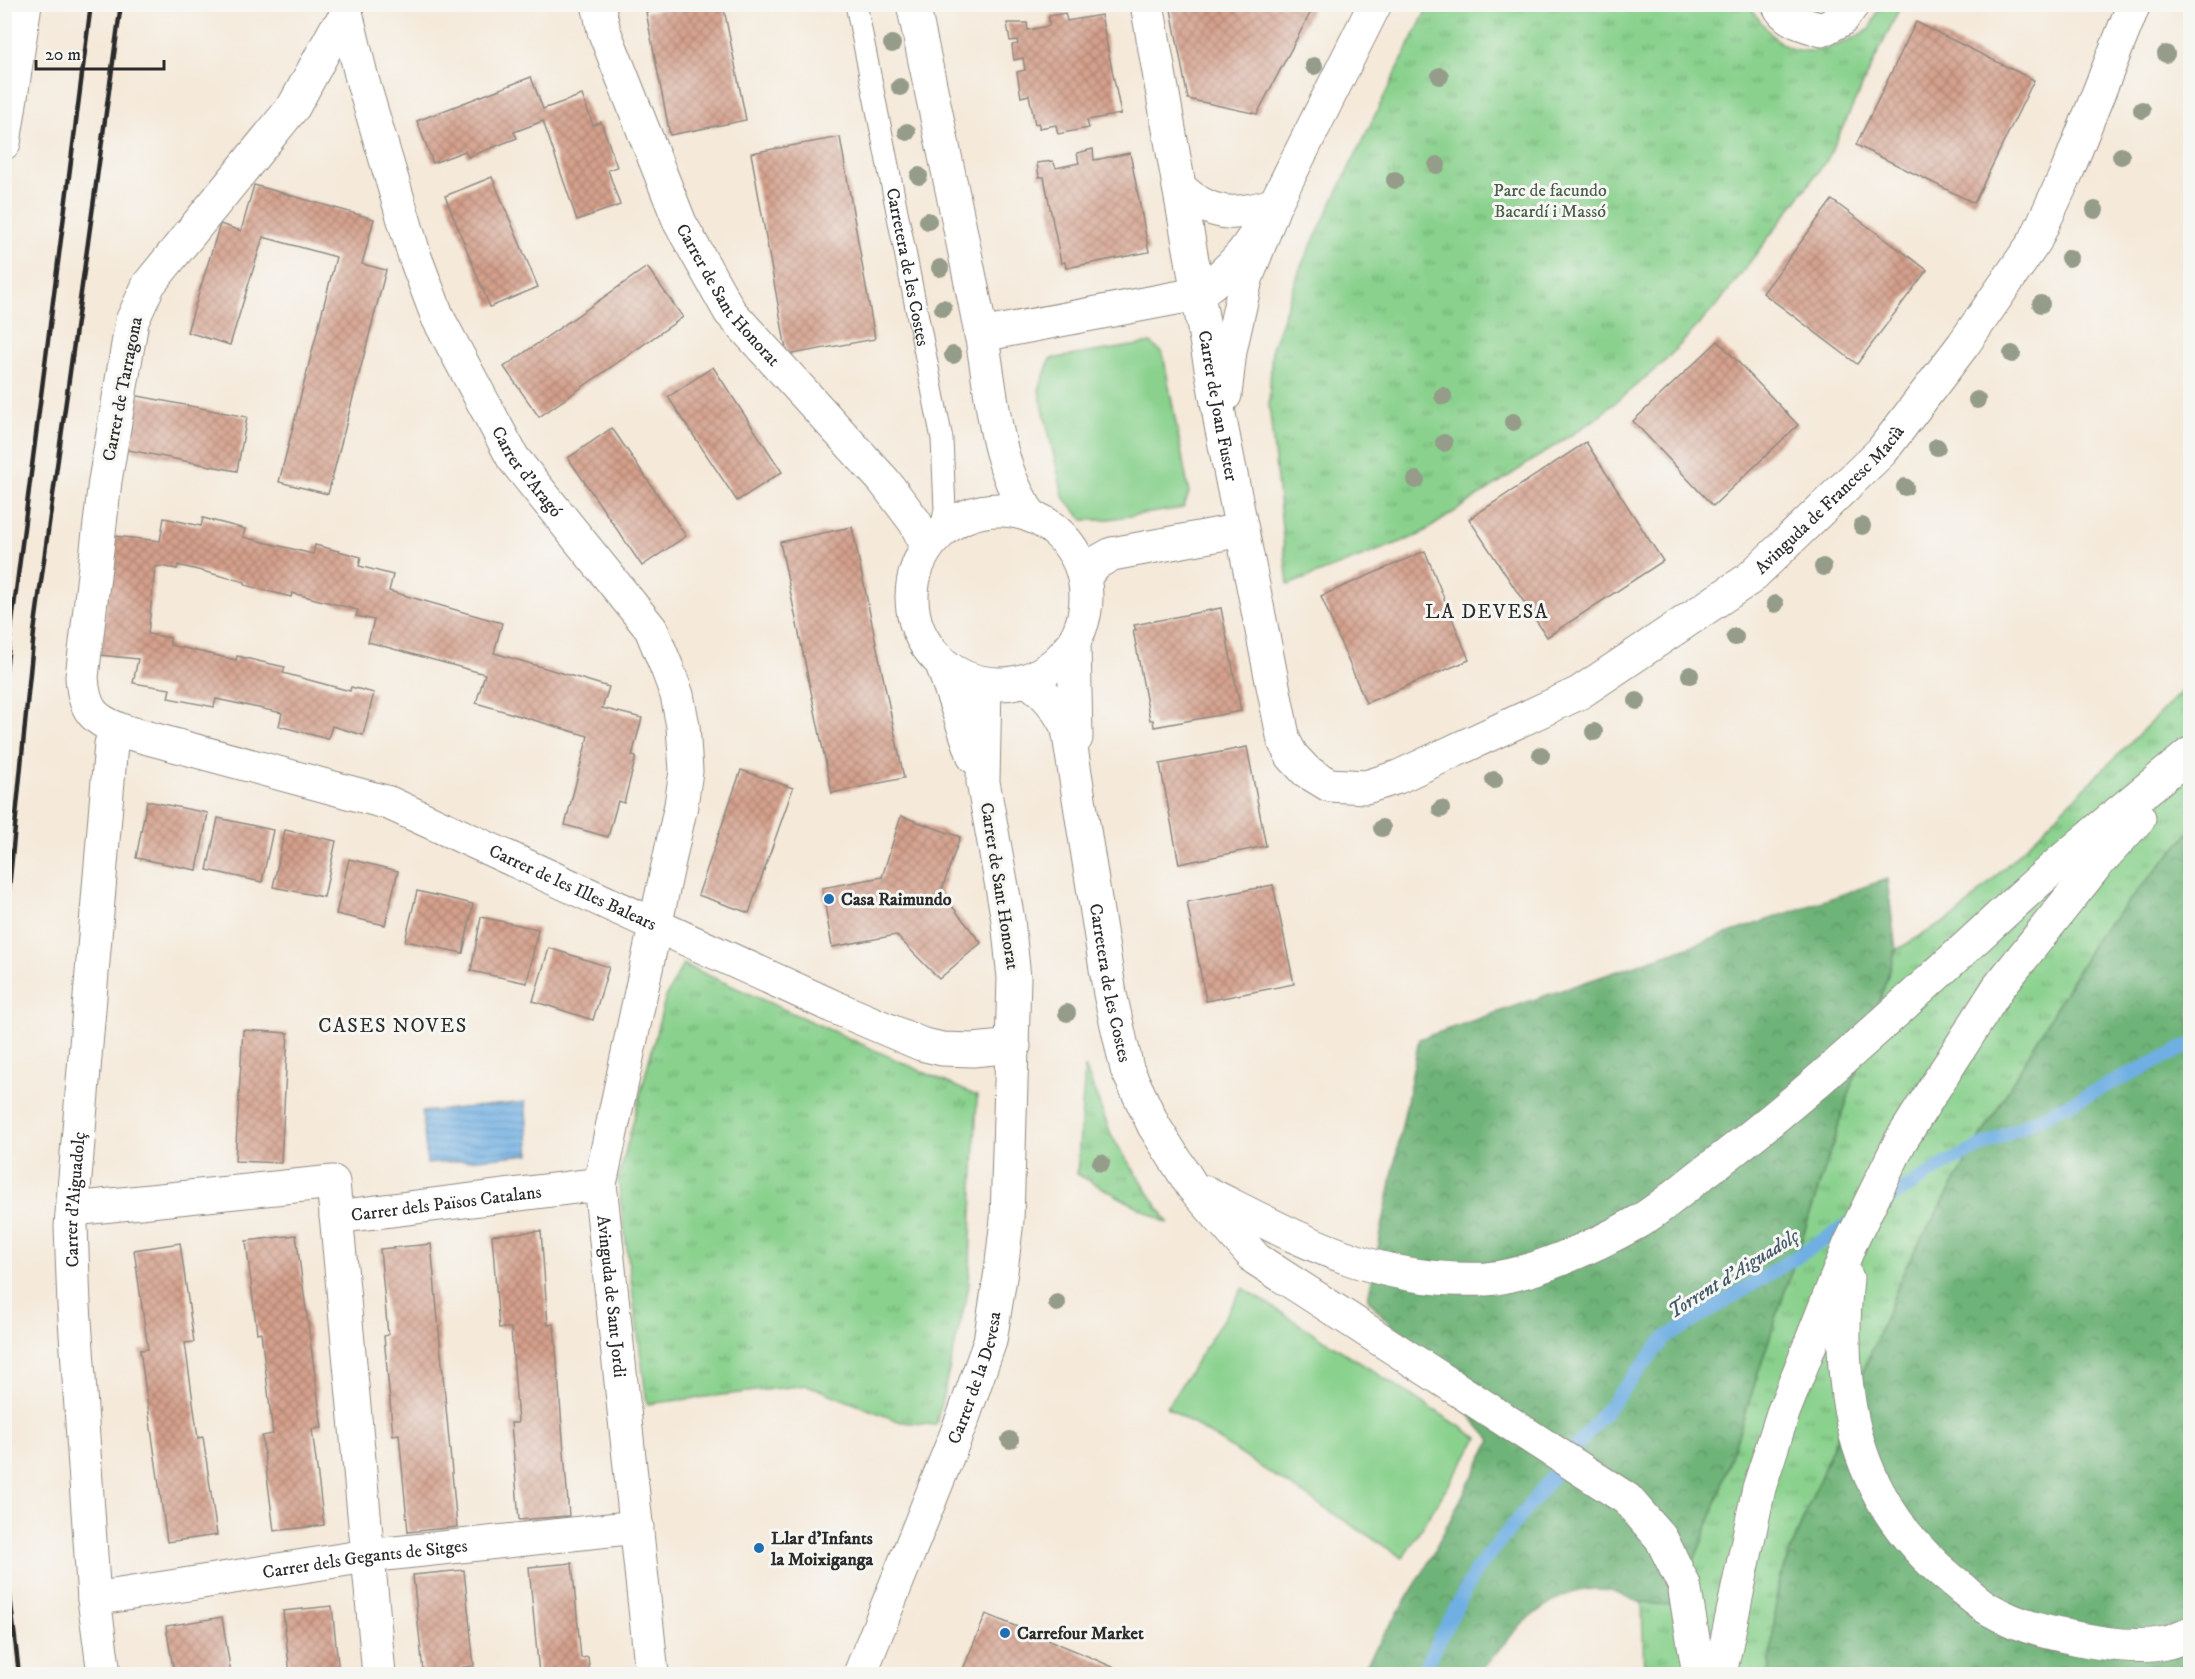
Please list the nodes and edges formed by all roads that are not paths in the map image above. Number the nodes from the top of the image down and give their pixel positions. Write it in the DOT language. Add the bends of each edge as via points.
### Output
graph roads {
  1 [pos="25,4"];
  2 [pos="598,4"];
  3 [pos="856,4"];
  4 [pos="913,4"];
  5 [pos="1147,4"];
  6 [pos="1375,4"];
  7 [pos="1778,4"];
  8 [pos="1853,4"];
  9 [pos="2134,4"];
  10 [pos="345,11"];
  11 [pos="4,143"];
  12 [pos="1179,187"];
  13 [pos="1275,204"];
  14 [pos="1197,294"];
  15 [pos="981,335"];
  16 [pos="996,424"];
  17 [pos="1221,424"];
  18 [pos="981,511"];
  19 [pos="1031,516"];
  20 [pos="1242,530"];
  21 [pos="934,538"];
  22 [pos="1084,577"];
  23 [pos="1074,642"];
  24 [pos="942,664"];
  25 [pos="1027,680"];
  26 [pos="985,684"];
  27 [pos="126,732"];
  28 [pos="2190,754"];
  29 [pos="2190,761"];
  30 [pos="1075,764"];
  31 [pos="982,782"];
  32 [pos="1329,785"];
  33 [pos="658,924"];
  34 [pos="1014,1054"];
  35 [pos="600,1184"];
  36 [pos="1192,1186"];
  37 [pos="73,1209"];
  38 [pos="336,1217"];
  39 [pos="1850,1244"];
  40 [pos="637,1527"];
  41 [pos="367,1556"];
  42 [pos="94,1599"];
  43 [pos="2190,1634"];
  44 [pos="104,1674"];
  45 [pos="379,1674"];
  46 [pos="652,1674"];
  47 [pos="860,1674"];
  48 [pos="1699,1674"];
  49 [pos="1720,1674"];
  1 -- 11 [label="street"];
  2 -- 21 [label="street, Carrer de Sant Honorat" via="604,31 680,223 730,312 884,481 915,522"];
  3 -- 21 [label="lane, Carretera de les Costes" via="942,439 945,509"];
  4 -- 15 [label="street"];
  5 -- 12 [label="street, Carrer de Joan Fuster"];
  6 -- 13 [label="street"];
  7 -- 8 [label="street" via="1781,12 1800,24 1822,30 1841,20"];
  9 -- 32 [label="street, Avinguda de Francesc Macià" via="2035,241 1963,345 1882,451 1749,579 1579,693 1398,777 1366,787"];
  10 -- 27 [label="street, Carrer de Tarragona" via="294,106 149,284 132,321 105,481 82,677 83,698 92,714"];
  10 -- 33 [label="street, Carrer d'Aragó" via="415,257 438,318 513,458 651,629 677,695 686,771"];
  12 -- 13 [label="street" via="1191,199 1218,210 1245,214"];
  12 -- 14 [label="street, Carrer de Joan Fuster"];
  13 -- 14 [label="street" via="1243,256"];
  13 -- 17 [label="street" via="1246,279 1230,351"];
  14 -- 15 [label="street"];
  14 -- 17 [label="street, Carrer de Joan Fuster"];
  15 -- 16 [label="street"];
  16 -- 18 [label="street" via="995,468"];
  16 -- 19 [label="street" via="1017,496"];
  17 -- 20 [label="street, Carrer de Joan Fuster"];
  18 -- 19 [label="street" via="1015,511"];
  18 -- 21 [label="street" via="952,522"];
  19 -- 22 [label="street" via="1065,540"];
  20 -- 22 [label="street" via="1112,554 1096,562"];
  20 -- 32 [label="street, Carrer de Joan Fuster" via="1284,741 1306,771"];
  21 -- 24 [label="street" via="915,569 911,594 914,621 925,644"];
  22 -- 23 [label="street" via="1086,600"];
  23 -- 25 [label="street" via="1046,671"];
  23 -- 30 [label="street, Carretera de les Costes"];
  24 -- 26 [label="street" via="962,677"];
  24 -- 31 [label="street, Carrer de Sant Honorat"];
  25 -- 26 [label="street"];
  25 -- 30 [label="street, Carretera de les Costes" via="1057,707 1068,729"];
  26 -- 31 [label="street, Carrer de Sant Honorat"];
  27 -- 33 [label="street, Carrer de les Illes Balears" via="389,803"];
  27 -- 37 [label="street, Carrer d'Aiguadolç" via="111,744"];
  28 -- 36 [label="street" via="2025,893 1887,1021 1755,1134 1637,1223 1548,1264 1489,1278 1424,1278 1365,1266 1322,1250"];
  29 -- 39 [label="street" via="2097,864 1998,988 1900,1142"];
  30 -- 36 [label="street, Carretera de les Costes" via="1110,994 1127,1069 1154,1126"];
  31 -- 34 [label="street, Carrer de Sant Honorat" via="1014,957"];
  33 -- 34 [label="street, Carrer de les Illes Balears" via="921,1044"];
  33 -- 35 [label="street, Avinguda de Sant Jordi"];
  34 -- 47 [label="street, Carrer de la Devesa" via="1007,1220 990,1341"];
  35 -- 38 [label="street, Carrer dels Països Catalans"];
  35 -- 40 [label="street, Avinguda de Sant Jordi"];
  36 -- 48 [label="street, Carretera de les Costes" via="1256,1259 1627,1499 1661,1538 1684,1585"];
  37 -- 38 [label="street, Carrer dels Països Catalans" via="333,1182"];
  37 -- 42 [label="street, Carrer d'Aiguadolç" via="74,1305"];
  38 -- 41 [label="street"];
  39 -- 43 [label="street" via="1843,1319 1851,1419 1861,1456 1882,1503 1914,1544 1989,1610 2046,1633 2102,1644 2165,1644"];
  39 -- 49 [label="street" via="1783,1413 1759,1488"];
  40 -- 41 [label="street, Carrer dels Gegants de Sitges"];
  40 -- 46 [label="street, Avinguda de Sant Jordi"];
  41 -- 42 [label="street, Carrer dels Gegants de Sitges"];
  41 -- 45 [label="street"];
  42 -- 44 [label="street, Carrer d'Aiguadolç"];
}
